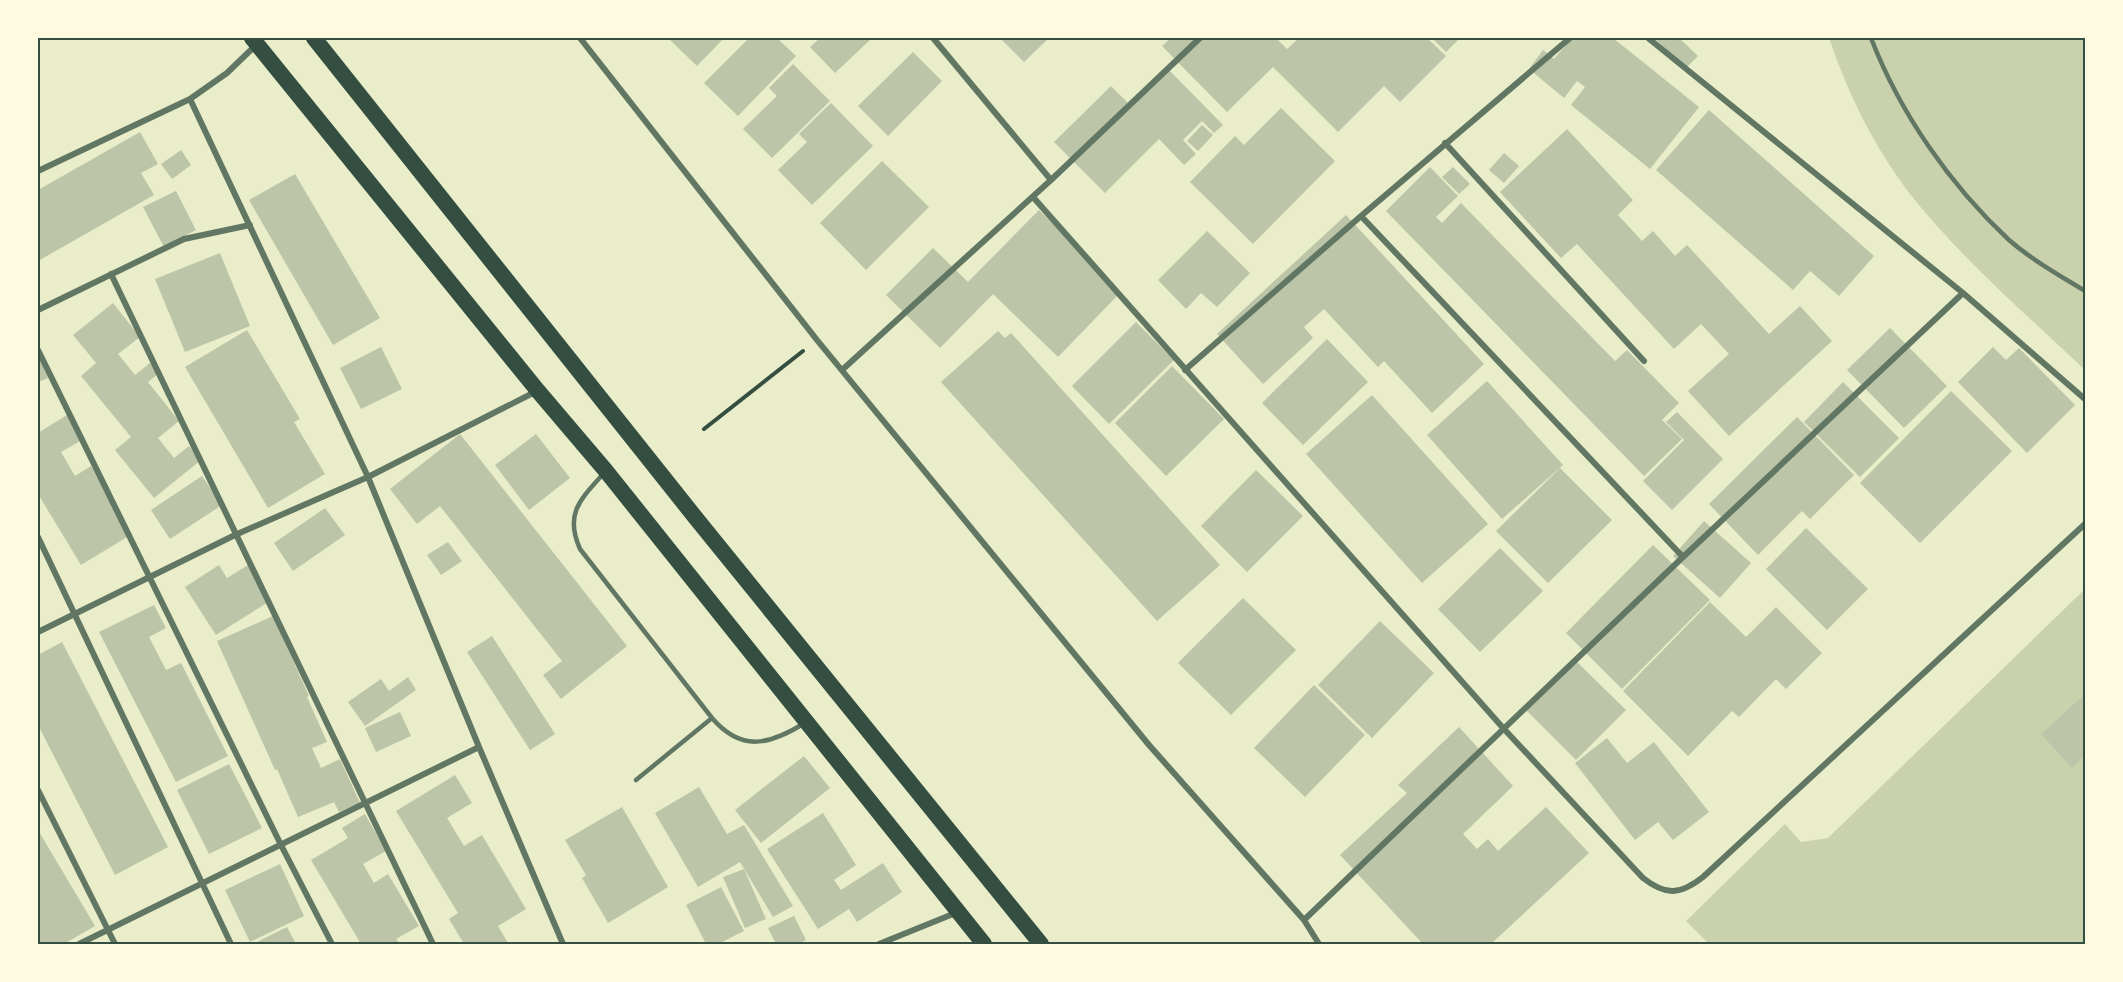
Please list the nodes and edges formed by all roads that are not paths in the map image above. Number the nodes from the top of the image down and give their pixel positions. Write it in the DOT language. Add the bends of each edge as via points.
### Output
graph roads {
  1 [pos="314,38"];
  2 [pos="580,38"];
  3 [pos="933,38"];
  4 [pos="1200,38"];
  5 [pos="1570,38"];
  6 [pos="1648,38"];
  7 [pos="1871,38"];
  8 [pos="255,41"];
  9 [pos="190,99"];
  10 [pos="1445,143"];
  11 [pos="38,171"];
  12 [pos="1051,180"];
  13 [pos="1033,197"];
  14 [pos="1360,216"];
  15 [pos="250,225"];
  16 [pos="111,274"];
  17 [pos="2085,291"];
  18 [pos="1964,293"];
  19 [pos="38,310"];
  20 [pos="38,350"];
  21 [pos="1644,361"];
  22 [pos="842,370"];
  23 [pos="1185,370"];
  24 [pos="538,391"];
  25 [pos="2085,400"];
  26 [pos="606,471"];
  27 [pos="368,477"];
  28 [pos="2085,524"];
  29 [pos="235,535"];
  30 [pos="38,537"];
  31 [pos="1683,557"];
  32 [pos="149,577"];
  33 [pos="74,614"];
  34 [pos="38,632"];
  35 [pos="712,718"];
  36 [pos="806,722"];
  37 [pos="1504,729"];
  38 [pos="479,747"];
  39 [pos="636,780"];
  40 [pos="38,790"];
  41 [pos="365,803"];
  42 [pos="281,845"];
  43 [pos="203,884"];
  44 [pos="958,912"];
  45 [pos="1304,920"];
  46 [pos="108,930"];
  47 [pos="79,945"];
  48 [pos="115,945"];
  49 [pos="231,945"];
  50 [pos="332,945"];
  51 [pos="433,945"];
  52 [pos="563,945"];
  53 [pos="879,945"];
  54 [pos="984,945"];
  55 [pos="1041,945"];
  56 [pos="1319,945"];
  1 -- 55 [label="highway"];
  2 -- 22 [label="street"];
  3 -- 12 [label="street"];
  4 -- 12 [label="street"];
  5 -- 10 [label="street"];
  6 -- 18 [label="street"];
  7 -- 17 [label="lane" via="1918,129 1977,206 2010,241"];
  8 -- 9 [label="street" via="227,73"];
  8 -- 24 [label="highway"];
  9 -- 11 [label="street"];
  9 -- 15 [label="street"];
  10 -- 14 [label="street"];
  10 -- 21 [label="street"];
  12 -- 13 [label="street"];
  13 -- 22 [label="street"];
  13 -- 23 [label="street"];
  14 -- 23 [label="street"];
  14 -- 31 [label="street"];
  15 -- 16 [label="street" via="184,239"];
  15 -- 27 [label="street"];
  16 -- 19 [label="street"];
  16 -- 29 [label="street"];
  18 -- 25 [label="street"];
  18 -- 31 [label="street"];
  20 -- 32 [label="street"];
  22 -- 45 [label="street" via="1149,745"];
  23 -- 37 [label="street"];
  24 -- 26 [label="highway"];
  24 -- 27 [label="street"];
  26 -- 35 [label="lane" via="577,506 572,528 575,539"];
  26 -- 36 [label="highway"];
  27 -- 29 [label="street"];
  27 -- 38 [label="street"];
  28 -- 37 [label="street" via="1691,887 1675,892 1657,888 1643,878"];
  29 -- 32 [label="street"];
  29 -- 41 [label="street"];
  30 -- 33 [label="street"];
  31 -- 37 [label="street"];
  32 -- 33 [label="street"];
  32 -- 42 [label="street"];
  33 -- 34 [label="street"];
  33 -- 43 [label="street"];
  35 -- 36 [label="lane" via="732,736 758,742 784,736"];
  35 -- 39 [label="lane"];
  36 -- 44 [label="highway"];
  37 -- 45 [label="street"];
  38 -- 41 [label="street"];
  38 -- 52 [label="street"];
  40 -- 46 [label="street"];
  41 -- 42 [label="street"];
  41 -- 51 [label="street"];
  42 -- 43 [label="street"];
  42 -- 50 [label="street"];
  43 -- 46 [label="street"];
  43 -- 49 [label="street"];
  44 -- 53 [label="street"];
  44 -- 54 [label="highway"];
  45 -- 56 [label="street"];
  46 -- 47 [label="street"];
  46 -- 48 [label="street"];
}
